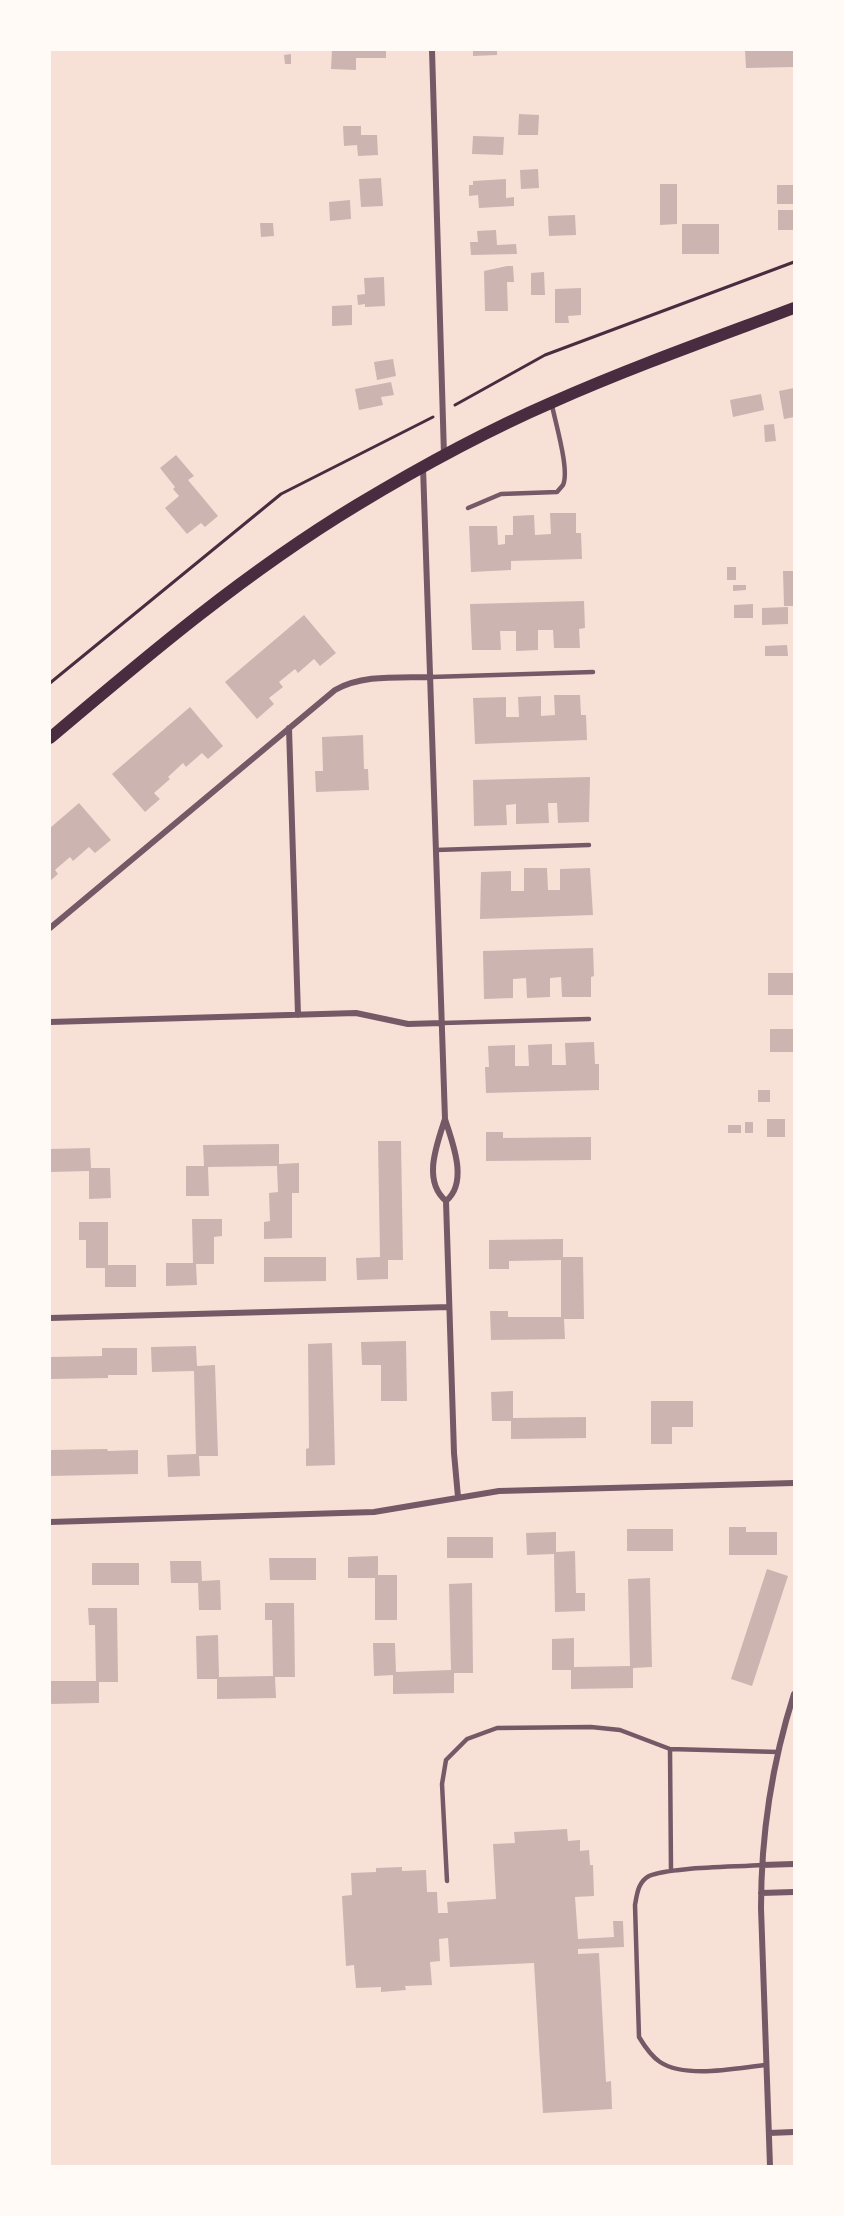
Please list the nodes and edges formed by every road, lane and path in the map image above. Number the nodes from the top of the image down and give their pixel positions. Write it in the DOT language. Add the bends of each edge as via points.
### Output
graph roads {
  1 [pos="432,50"];
  2 [pos="795,262"];
  3 [pos="795,308"];
  4 [pos="551,403"];
  5 [pos="442,412"];
  6 [pos="444,455"];
  7 [pos="423,467"];
  8 [pos="468,508"];
  9 [pos="593,672"];
  10 [pos="431,677"];
  11 [pos="50,683"];
  12 [pos="289,728"];
  13 [pos="50,738"];
  14 [pos="589,845"];
  15 [pos="436,850"];
  16 [pos="50,928"];
  17 [pos="298,1015"];
  18 [pos="589,1019"];
  19 [pos="50,1022"];
  20 [pos="442,1023"];
  21 [pos="445,1119"];
  22 [pos="446,1201"];
  23 [pos="450,1307"];
  24 [pos="50,1318"];
  25 [pos="795,1483"];
  26 [pos="458,1497"];
  27 [pos="50,1522"];
  28 [pos="795,1694"];
  29 [pos="670,1749"];
  30 [pos="778,1752"];
  31 [pos="795,1864"];
  32 [pos="762,1865"];
  33 [pos="671,1871"];
  34 [pos="447,1881"];
  35 [pos="795,1892"];
  36 [pos="761,1893"];
  37 [pos="766,2065"];
  38 [pos="795,2132"];
  39 [pos="769,2133"];
  40 [pos="770,2166"];
  1 -- 5 [label="street"];
  2 -- 5 [label="path" via="545,355"];
  3 -- 4 [label="main road"];
  4 -- 6 [label="main road"];
  4 -- 8 [label="lane" via="565,474 563,485 557,492 501,494"];
  5 -- 6 [label="street"];
  5 -- 11 [label="path" via="281,494"];
  6 -- 7 [label="main road"];
  7 -- 10 [label="street"];
  7 -- 13 [label="main road" via="265,566 178,631"];
  9 -- 10 [label="lane"];
  10 -- 12 [label="street" via="367,679 346,684"];
  10 -- 15 [label="street"];
  12 -- 16 [label="street"];
  12 -- 17 [label="street"];
  14 -- 15 [label="lane"];
  15 -- 20 [label="street"];
  17 -- 19 [label="street"];
  17 -- 20 [label="street" via="356,1013 408,1024"];
  18 -- 20 [label="lane"];
  20 -- 21 [label="street"];
  21 -- 22 [label="street" via="455,1151 457,1175 455,1189"];
  21 -- 22 [label="street" via="433,1164 436,1189"];
  22 -- 23 [label="street"];
  23 -- 24 [label="street"];
  23 -- 26 [label="street"];
  25 -- 26 [label="street" via="499,1491"];
  26 -- 27 [label="street" via="364,1512"];
  28 -- 30 [label="street"];
  29 -- 30 [label="lane"];
  29 -- 33 [label="lane"];
  29 -- 34 [label="lane" via="620,1730 591,1727 497,1728 467,1739 446,1760 442,1784"];
  30 -- 32 [label="street"];
  31 -- 32 [label="street"];
  32 -- 33 [label="lane"];
  32 -- 36 [label="street"];
  33 -- 37 [label="lane" via="648,1876 636,1896 639,2037 661,2063 682,2070"];
  35 -- 36 [label="street"];
  36 -- 37 [label="street"];
  37 -- 39 [label="street"];
  38 -- 39 [label="street"];
  39 -- 40 [label="street"];
}
